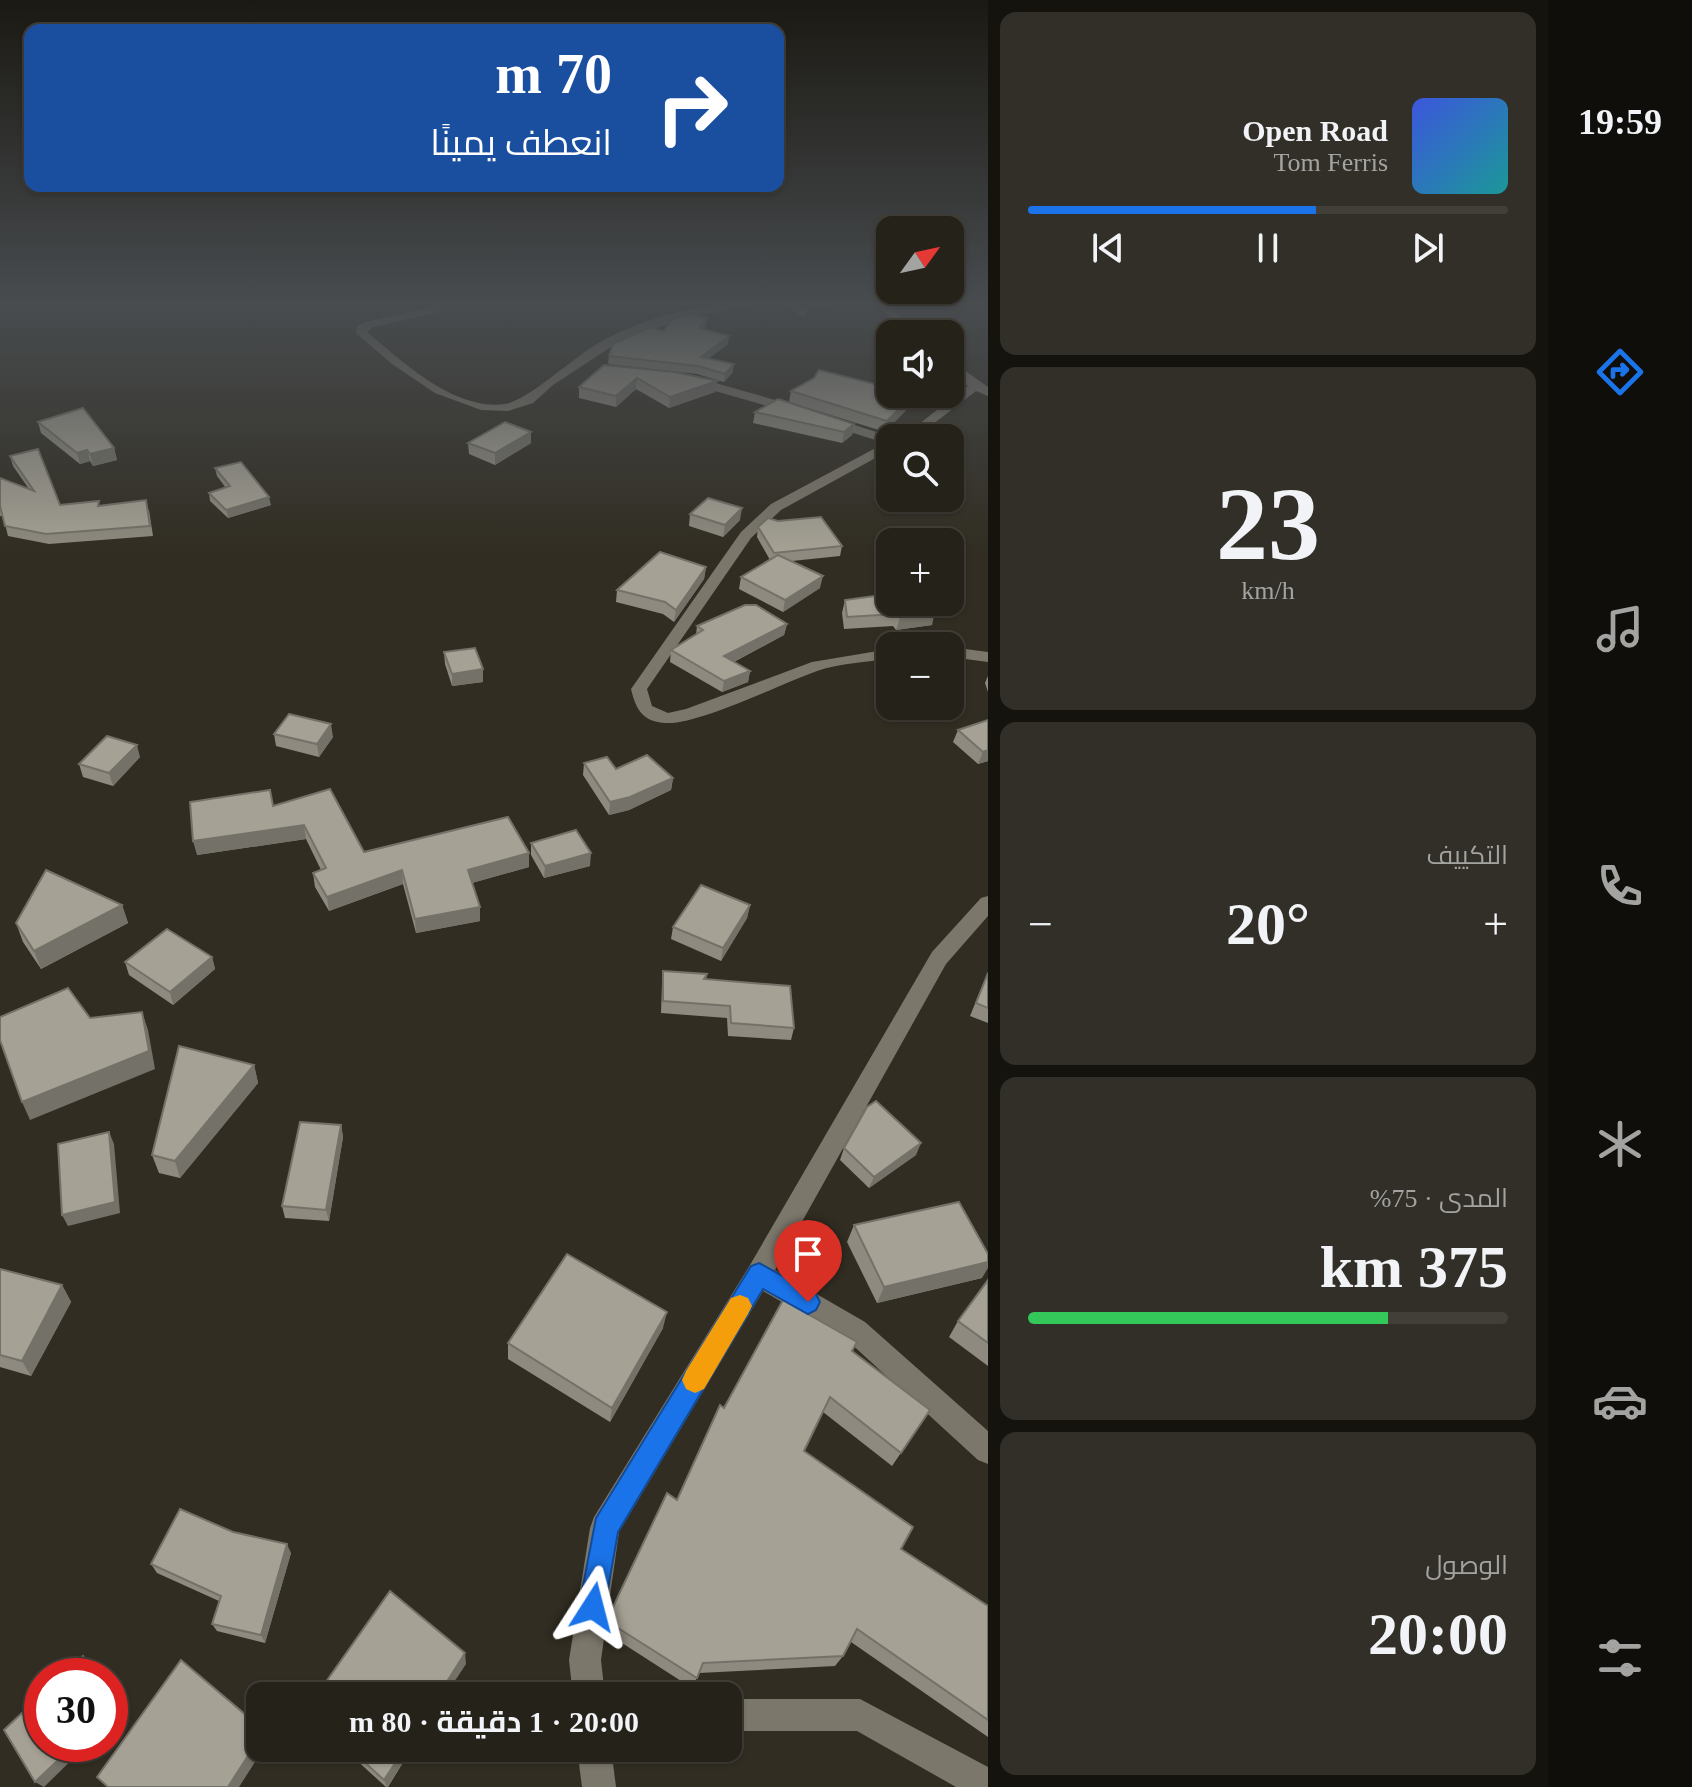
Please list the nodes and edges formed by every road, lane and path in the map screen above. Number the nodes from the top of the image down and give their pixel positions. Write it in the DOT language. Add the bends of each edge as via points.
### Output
graph roads {
  1 [pos="432,385"];
  2 [pos="544,385"];
  3 [pos="706,385"];
  4 [pos="981,389"];
  5 [pos="928,424"];
  6 [pos="876,438"];
  7 [pos="876,451"];
  8 [pos="964,654"];
  9 [pos="876,656"];
  10 [pos="988,657"];
  11 [pos="988,903"];
  12 [pos="759,1274"];
  13 [pos="988,1450"];
  14 [pos="587,1682"];
  15 [pos="742,1715"];
  16 [pos="596,1762"];
  17 [pos="988,1786"];
  18 [pos="599,1787"];
  1 -- 2 [label="street" via="473,405 498,408 522,403"];
  3 -- 6 [label="street" via="771,401"];
  4 -- 5 [label="street"];
  7 -- 9 [label="street" via="776,507 746,535 639,689 644,708 668,718 818,665"];
  8 -- 10 [label="street"];
  11 -- 12 [label="street" via="939,958"];
  12 -- 13 [label="street" via="856,1331"];
  12 -- 14 [label="street" via="605,1528 585,1660"];
  15 -- 17 [label="street" via="860,1715"];
  16 -- 18 [label="street"];
}
